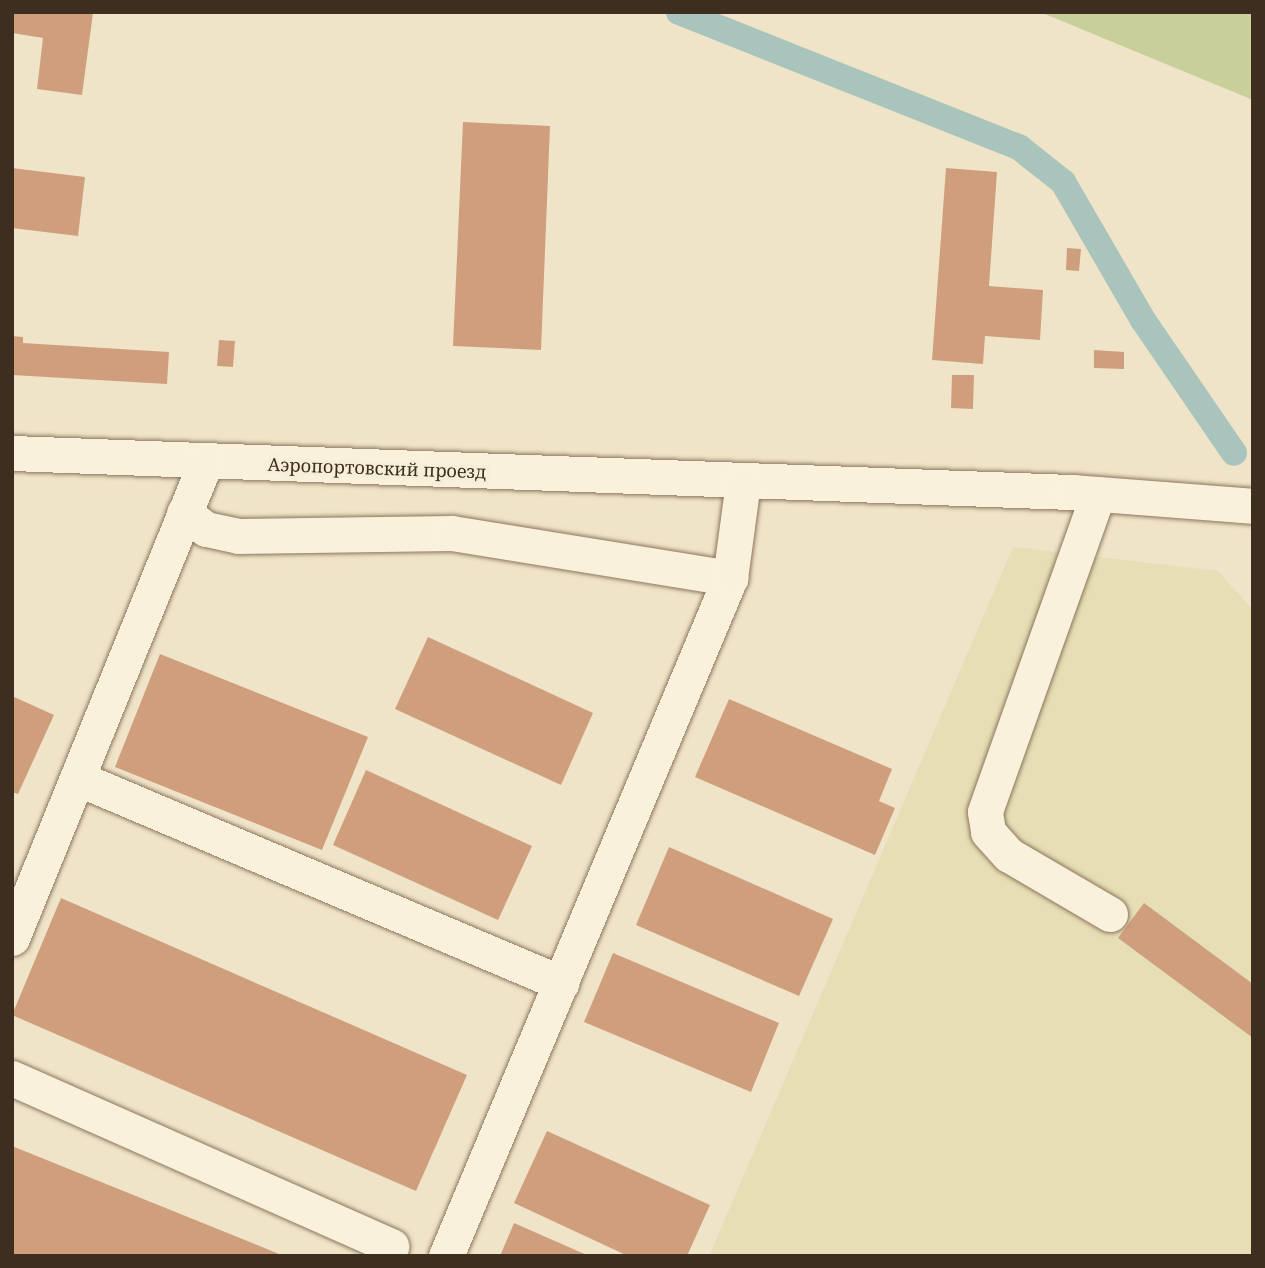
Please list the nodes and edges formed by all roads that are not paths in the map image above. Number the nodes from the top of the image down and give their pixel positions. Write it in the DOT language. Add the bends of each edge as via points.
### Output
graph roads {
  1 [pos="12,453"];
  2 [pos="206,461"];
  3 [pos="743,482"];
  4 [pos="1098,494"];
  5 [pos="1253,506"];
  6 [pos="184,513"];
  7 [pos="730,578"];
  8 [pos="77,778"];
  9 [pos="1110,914"];
  10 [pos="12,938"];
  11 [pos="561,982"];
  12 [pos="12,1078"];
  13 [pos="392,1246"];
  14 [pos="446,1256"];
  1 -- 2 [label="street, Аэропортовский проезд"];
  2 -- 3 [label="street, Аэропортовский проезд"];
  2 -- 6 [label="street"];
  3 -- 4 [label="street, Аэропортовский проезд"];
  3 -- 7 [label="street"];
  4 -- 5 [label="street, Аэропортовский проезд"];
  4 -- 9 [label="street" via="985,812 988,832 1009,855"];
  6 -- 7 [label="street" via="206,529 238,536 452,533"];
  6 -- 8 [label="street"];
  7 -- 11 [label="street"];
  8 -- 10 [label="street"];
  8 -- 11 [label="street"];
  11 -- 14 [label="street"];
  12 -- 13 [label="street"];
}
